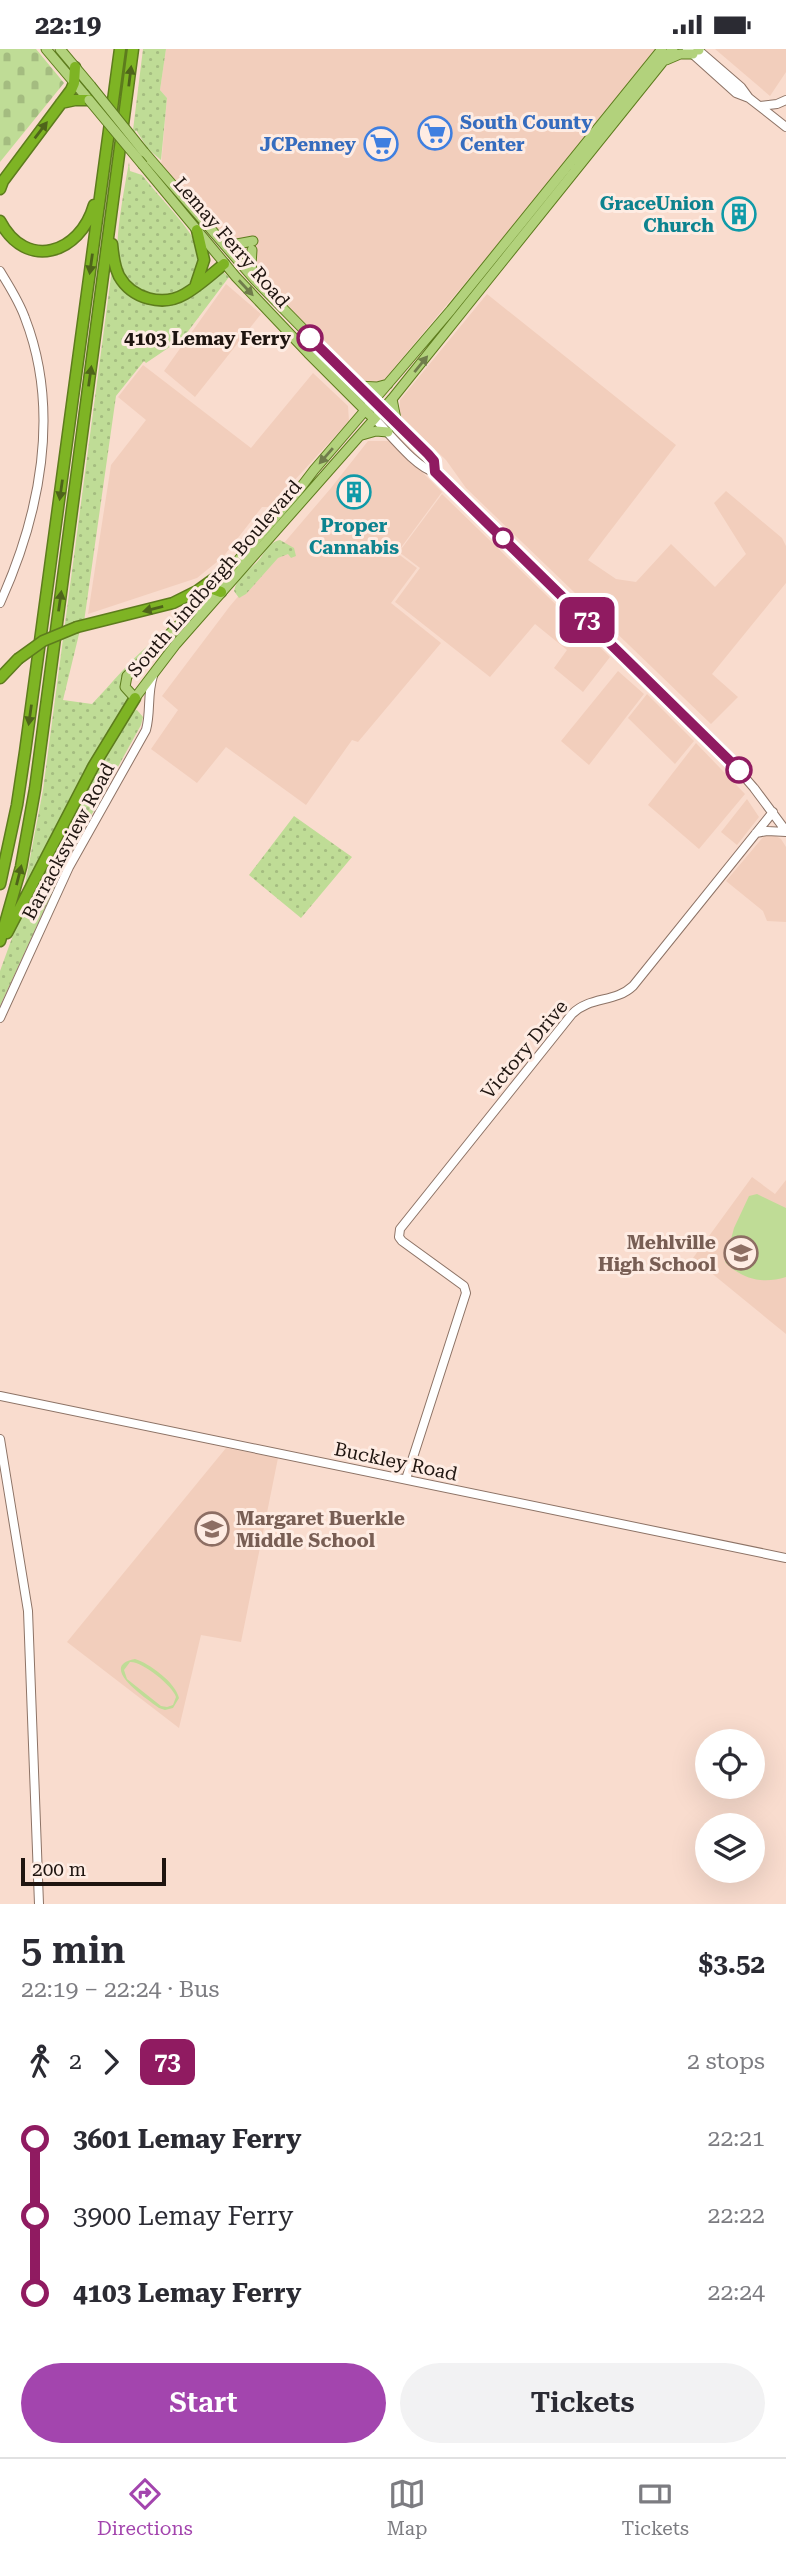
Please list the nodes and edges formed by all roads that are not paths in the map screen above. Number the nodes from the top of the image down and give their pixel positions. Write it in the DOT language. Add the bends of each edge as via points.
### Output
graph roads {
  1 [pos="46,49"];
  2 [pos="60,49"];
  3 [pos="120,49"];
  4 [pos="133,49"];
  5 [pos="662,49"];
  6 [pos="673,49"];
  7 [pos="695,50"];
  8 [pos="664,61"];
  9 [pos="75,67"];
  10 [pos="74,83"];
  11 [pos="89,100"];
  12 [pos="786,100"];
  13 [pos="61,103"];
  14 [pos="760,106"];
  15 [pos="786,127"];
  16 [pos="104,173"];
  17 [pos="0,189"];
  18 [pos="111,217"];
  19 [pos="0,221"];
  20 [pos="197,230"];
  21 [pos="221,241"];
  22 [pos="225,264"];
  23 [pos="0,271"];
  24 [pos="255,280"];
  25 [pos="195,287"];
  26 [pos="389,383"];
  27 [pos="358,386"];
  28 [pos="353,397"];
  29 [pos="392,399"];
  30 [pos="374,402"];
  31 [pos="383,410"];
  32 [pos="366,411"];
  33 [pos="375,419"];
  34 [pos="356,422"];
  35 [pos="397,423"];
  36 [pos="388,432"];
  37 [pos="361,435"];
  38 [pos="435,472"];
  39 [pos="233,565"];
  40 [pos="214,589"];
  41 [pos="0,603"];
  42 [pos="154,673"];
  43 [pos="0,678"];
  44 [pos="135,698"];
  45 [pos="128,709"];
  46 [pos="147,713"];
  47 [pos="773,812"];
  48 [pos="786,831"];
  49 [pos="756,833"];
  50 [pos="0,884"];
  51 [pos="0,940"];
  52 [pos="0,1018"];
  53 [pos="0,1397"];
  54 [pos="0,1439"];
  55 [pos="406,1479"];
  56 [pos="786,1558"];
  57 [pos="39,1904"];
  1 -- 10 [label="main road, Lemay Ferry Road"];
  2 -- 9 [label="main road, Lemay Ferry Road"];
  3 -- 16 [label="highway"];
  18 -- 4 [label="highway, one-way"];
  5 -- 26 [label="main road, South Lindbergh Boulevard"];
  6 -- 8 [label="main road, South Lindbergh Boulevard"];
  7 -- 8 [label="main road"];
  7 -- 14 [label="street"];
  29 -- 8 [label="main road, South Lindbergh Boulevard, one-way"];
  9 -- 10 [label="highway"];
  9 -- 21 [label="main road, Lemay Ferry Road, bridge"];
  10 -- 11 [label="main road, Lemay Ferry Road"];
  10 -- 13 [label="highway"];
  11 -- 13 [label="highway"];
  11 -- 20 [label="main road, Lemay Ferry Road, bridge"];
  12 -- 14 [label="street"];
  17 -- 13 [label="highway, one-way"];
  14 -- 15 [label="street"];
  16 -- 19 [label="highway" via="90,219 81,234 62,247 41,250 20,245"];
  16 -- 50 [label="highway, one-way" via="27,739"];
  18 -- 25 [label="highway" via="114,263 129,288 157,301 172,300"];
  51 -- 18 [label="highway, one-way" via="32,814"];
  20 -- 22 [label="main road, Lemay Ferry Road"];
  20 -- 25 [label="highway" via="204,260"];
  21 -- 24 [label="main road, Lemay Ferry Road"];
  21 -- 24 [label="main road" via="253,246"];
  22 -- 25 [label="highway"];
  22 -- 28 [label="main road, Lemay Ferry Road, one-way"];
  23 -- 41 [label="street" via="31,334 43,420 32,514"];
  24 -- 27 [label="main road, Lemay Ferry Road"];
  26 -- 27 [label="main road"];
  26 -- 30 [label="main road, South Lindbergh Boulevard"];
  27 -- 30 [label="main road, Lemay Ferry Road"];
  28 -- 32 [label="main road, Lemay Ferry Road"];
  28 -- 34 [label="main road"];
  29 -- 31 [label="main road, South Lindbergh Boulevard"];
  29 -- 35 [label="main road"];
  30 -- 31 [label="main road, Lemay Ferry Road"];
  30 -- 32 [label="main road, South Lindbergh Boulevard"];
  31 -- 33 [label="main road, South Lindbergh Boulevard"];
  31 -- 35 [label="street, Lemay Ferry Road"];
  32 -- 33 [label="main road, Lemay Ferry Road"];
  32 -- 34 [label="main road, South Lindbergh Boulevard"];
  33 -- 36 [label="street, Lemay Ferry Road"];
  33 -- 37 [label="main road, South Lindbergh Boulevard"];
  34 -- 39 [label="main road, South Lindbergh Boulevard, one-way"];
  35 -- 38 [label="street, Lemay Ferry Road" via="434,461"];
  36 -- 37 [label="main road"];
  36 -- 38 [label="street, Lemay Ferry Road" via="428,471"];
  37 -- 40 [label="main road, South Lindbergh Boulevard"];
  38 -- 47 [label="street, Lemay Ferry Road" via="734,765"];
  39 -- 40 [label="highway"];
  40 -- 42 [label="main road, South Lindbergh Boulevard"];
  40 -- 43 [label="highway, one-way, bridge" via="77,627 44,641"];
  40 -- 44 [label="main road, South Lindbergh Boulevard" via="127,676 125,687"];
  42 -- 44 [label="main road, South Lindbergh Boulevard"];
  42 -- 46 [label="street, Barracksview Road"];
  44 -- 45 [label="highway"];
  44 -- 46 [label="street"];
  45 -- 46 [label="highway" via="136,706"];
  45 -- 51 [label="highway"];
  46 -- 52 [label="street, Barracksview Road" via="146,730 65,874"];
  47 -- 48 [label="street, Lemay Ferry Road"];
  47 -- 49 [label="street, Victory Drive"];
  48 -- 49 [label="street"];
  49 -- 55 [label="street, Victory Drive" via="633,986 622,995 588,1002 572,1014 402,1225 399,1235 407,1245 464,1286 466,1293"];
  53 -- 55 [label="street, Buckley Road"];
  54 -- 57 [label="street" via="28,1611"];
  55 -- 56 [label="street, Buckley Road"];
}
